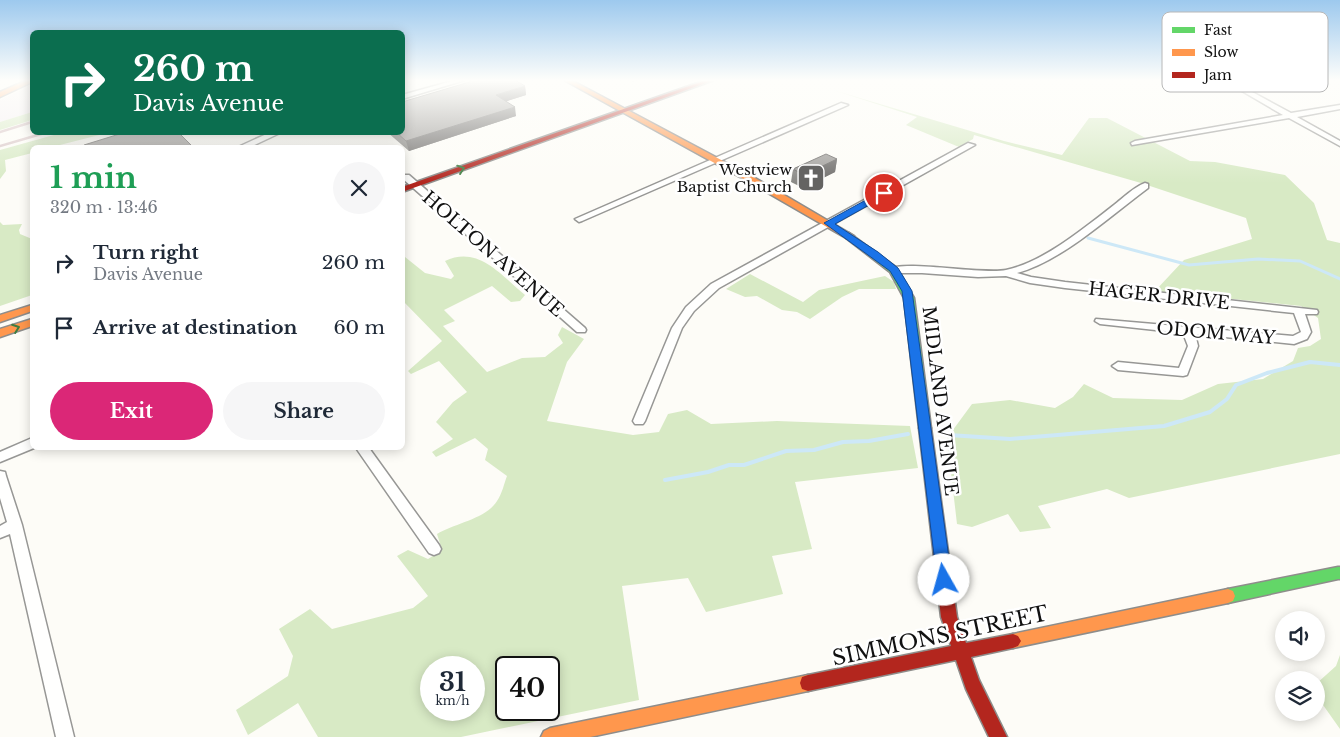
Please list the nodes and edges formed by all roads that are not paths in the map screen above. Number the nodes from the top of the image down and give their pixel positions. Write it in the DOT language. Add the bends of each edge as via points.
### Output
graph roads {
  1 [pos="585,114"];
  2 [pos="617,114"];
  3 [pos="629,114"];
  4 [pos="822,114"];
  5 [pos="1287,114"];
  6 [pos="1299,114"];
  7 [pos="1290,116"];
  8 [pos="272,135"];
  9 [pos="1135,143"];
  10 [pos="1340,144"];
  11 [pos="248,145"];
  12 [pos="971,145"];
  13 [pos="715,160"];
  14 [pos="405,178"];
  15 [pos="405,179"];
  16 [pos="415,186"];
  17 [pos="1145,186"];
  18 [pos="405,189"];
  19 [pos="579,219"];
  20 [pos="828,223"];
  21 [pos="894,270"];
  22 [pos="1006,273"];
  23 [pos="30,309"];
  24 [pos="1296,310"];
  25 [pos="1313,312"];
  26 [pos="0,319"];
  27 [pos="1100,321"];
  28 [pos="30,323"];
  29 [pos="581,330"];
  30 [pos="1188,330"];
  31 [pos="0,334"];
  32 [pos="1118,366"];
  33 [pos="639,421"];
  34 [pos="30,444"];
  35 [pos="363,450"];
  36 [pos="0,457"];
  37 [pos="0,476"];
  38 [pos="15,525"];
  39 [pos="0,532"];
  40 [pos="434,549"];
  41 [pos="1338,573"];
  42 [pos="960,651"];
  43 [pos="578,734"];
  44 [pos="65,737"];
  45 [pos="550,737"];
  46 [pos="998,737"];
  1 -- 14 [label="street"];
  16 -- 2 [label="street, one-way"];
  3 -- 13 [label="street, MIDLAND AVENUE"];
  4 -- 13 [label="street"];
  5 -- 7 [label="street"];
  6 -- 7 [label="street"];
  7 -- 9 [label="street"];
  7 -- 10 [label="street"];
  8 -- 11 [label="street"];
  12 -- 20 [label="street"];
  13 -- 19 [label="street"];
  13 -- 20 [label="street, MIDLAND AVENUE"];
  15 -- 16 [label="street, HOLTON AVENUE"];
  16 -- 18 [label="street"];
  16 -- 29 [label="street, HOLTON AVENUE"];
  17 -- 22 [label="street" via="1040,261"];
  20 -- 21 [label="street, MIDLAND AVENUE"];
  20 -- 33 [label="street" via="725,280 697,300 671,340"];
  21 -- 22 [label="street"];
  21 -- 42 [label="street, MIDLAND AVENUE" via="909,298 949,617"];
  22 -- 24 [label="street, HAGER DRIVE" via="1074,286"];
  23 -- 26 [label="street"];
  24 -- 25 [label="street, HAGER DRIVE"];
  24 -- 30 [label="street, ODOM WAY" via="1306,330 1305,335 1298,339"];
  27 -- 30 [label="street, ODOM WAY"];
  31 -- 28 [label="street, one-way"];
  30 -- 32 [label="street" via="1193,346 1183,372"];
  34 -- 36 [label="street"];
  35 -- 40 [label="street"];
  37 -- 38 [label="street"];
  38 -- 39 [label="street"];
  38 -- 44 [label="street"];
  41 -- 42 [label="street, SIMMONS STREET"];
  42 -- 43 [label="street, SIMMONS STREET"];
  42 -- 46 [label="street, MIDLAND AVENUE"];
  43 -- 45 [label="street, SIMMONS STREET"];
}
